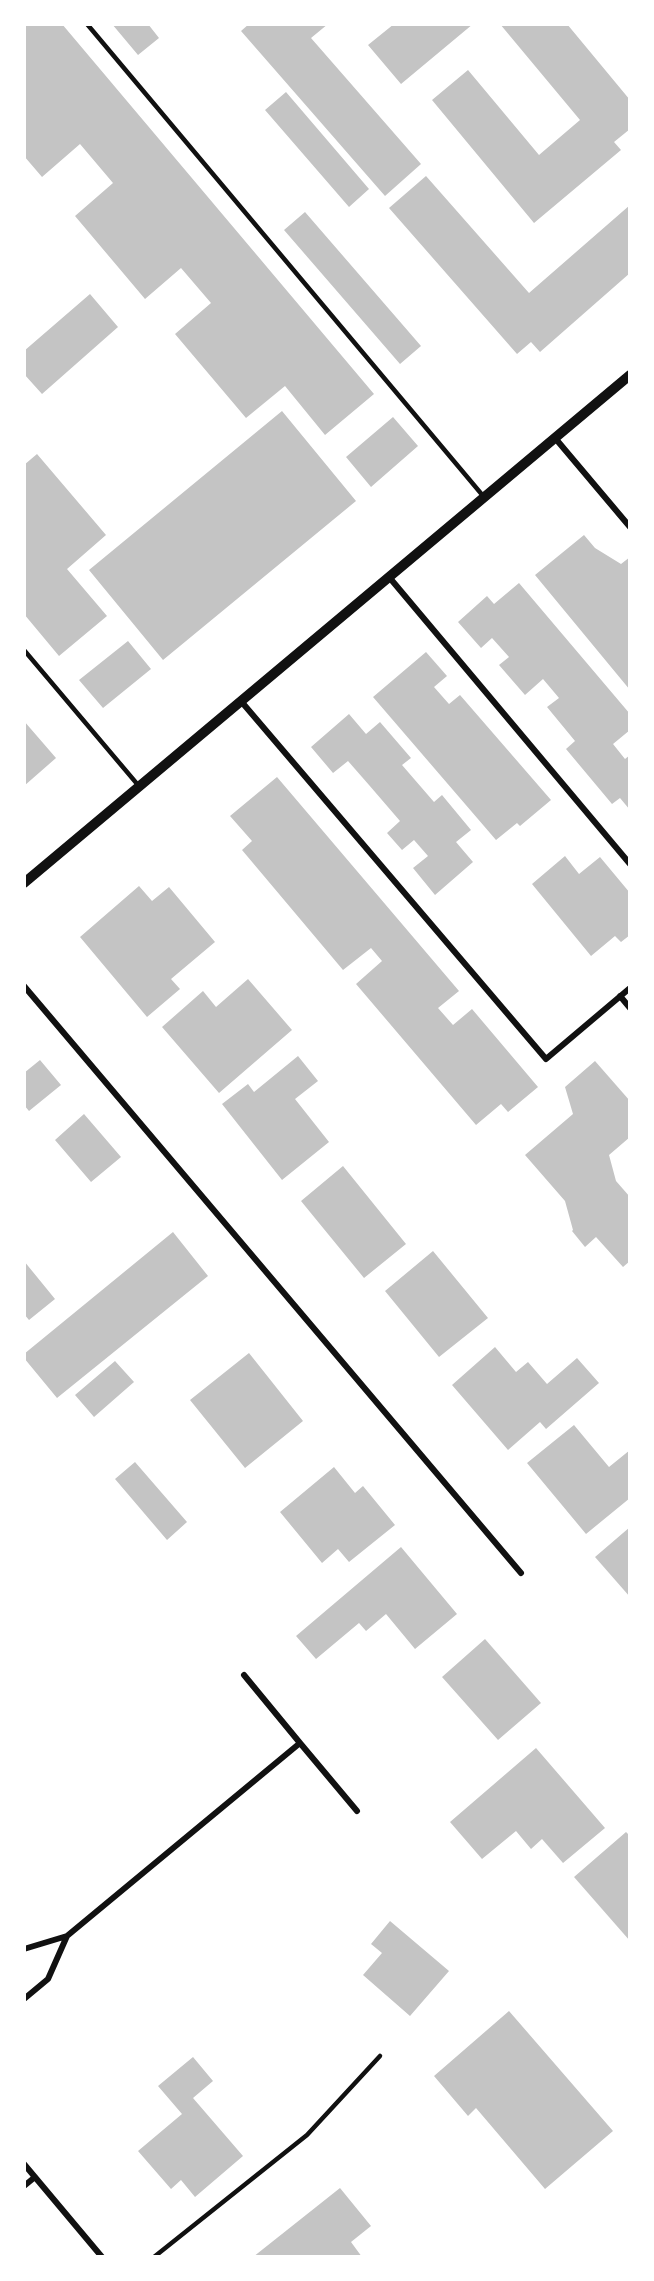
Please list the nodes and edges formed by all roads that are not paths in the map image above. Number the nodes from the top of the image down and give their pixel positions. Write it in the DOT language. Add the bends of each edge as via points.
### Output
graph roads {
  1 [pos="87,24"];
  2 [pos="630,375"];
  3 [pos="555,438"];
  4 [pos="484,497"];
  5 [pos="630,527"];
  6 [pos="388,576"];
  7 [pos="24,650"];
  8 [pos="240,700"];
  9 [pos="139,786"];
  10 [pos="630,864"];
  11 [pos="24,883"];
  12 [pos="24,986"];
  13 [pos="630,988"];
  14 [pos="620,996"];
  15 [pos="630,1008"];
  16 [pos="521,1573"];
  17 [pos="244,1675"];
  18 [pos="300,1743"];
  19 [pos="357,1811"];
  20 [pos="67,1936"];
  21 [pos="24,1949"];
  22 [pos="24,1998"];
  23 [pos="380,2056"];
  24 [pos="24,2164"];
  25 [pos="35,2177"];
  26 [pos="24,2186"];
  27 [pos="102,2257"];
  28 [pos="154,2257"];
  1 -- 4 [label="lane"];
  2 -- 3 [label="street"];
  3 -- 4 [label="street"];
  3 -- 5 [label="street"];
  4 -- 6 [label="street"];
  6 -- 8 [label="street"];
  6 -- 10 [label="street"];
  7 -- 9 [label="lane"];
  8 -- 9 [label="street"];
  8 -- 14 [label="street" via="546,1059"];
  9 -- 11 [label="street"];
  12 -- 16 [label="street"];
  13 -- 14 [label="street"];
  14 -- 15 [label="street"];
  17 -- 18 [label="street"];
  18 -- 19 [label="street"];
  18 -- 20 [label="street"];
  20 -- 21 [label="street"];
  20 -- 22 [label="street" via="48,1979"];
  23 -- 28 [label="lane" via="307,2135"];
  24 -- 25 [label="street"];
  25 -- 26 [label="street"];
  25 -- 27 [label="street"];
}
